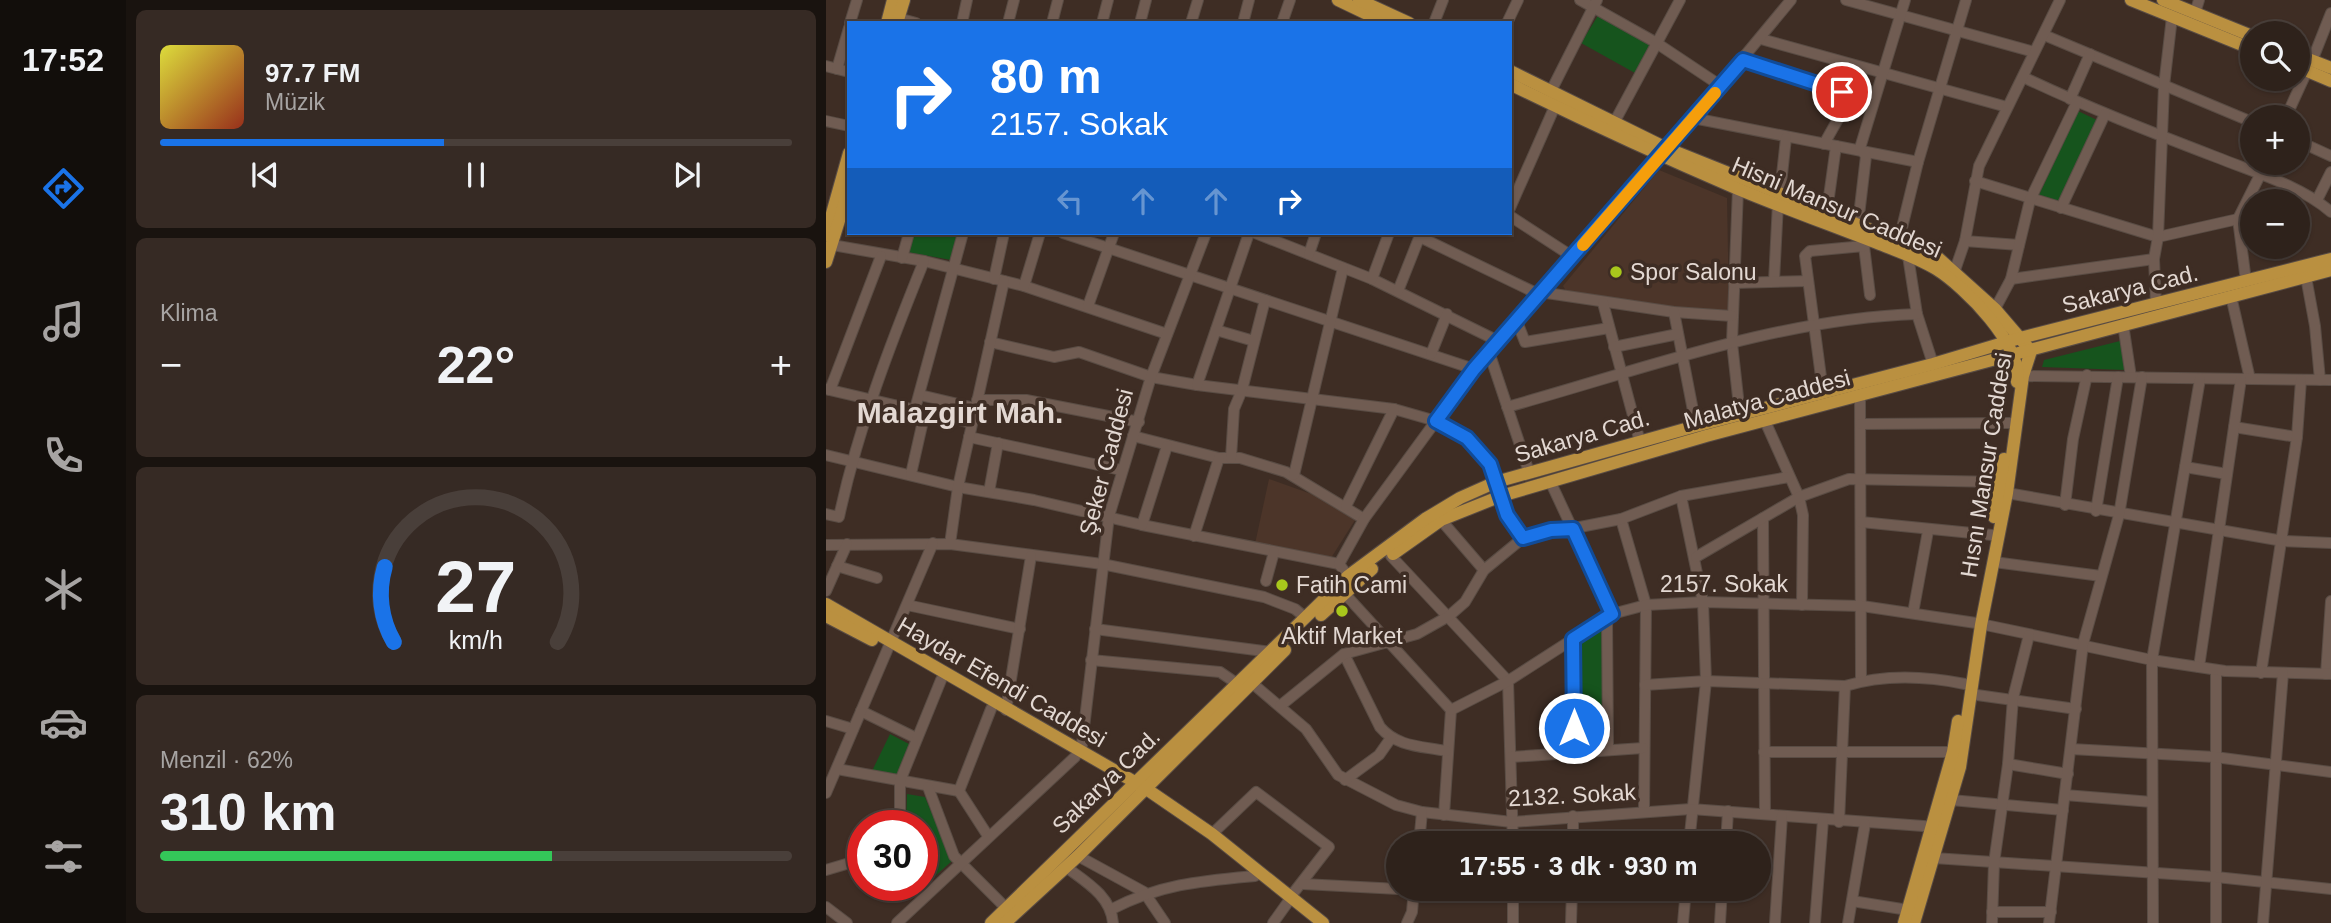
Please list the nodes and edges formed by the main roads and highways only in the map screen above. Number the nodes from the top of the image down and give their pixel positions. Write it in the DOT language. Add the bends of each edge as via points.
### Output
graph roads {
  1 [pos="1338,0"];
  2 [pos="1359,0"];
  3 [pos="2131,0"];
  4 [pos="2163,0"];
  5 [pos="894,1"];
  6 [pos="2197,6"];
  7 [pos="1365,18"];
  8 [pos="894,21"];
  9 [pos="1405,21"];
  10 [pos="2240,29"];
  11 [pos="2240,44"];
  12 [pos="2310,66"];
  13 [pos="2310,68"];
  14 [pos="2331,68"];
  15 [pos="1512,72"];
  16 [pos="2331,81"];
  17 [pos="1512,85"];
  18 [pos="1662,152"];
  19 [pos="847,160"];
  20 [pos="838,189"];
  21 [pos="1779,198"];
  22 [pos="846,211"];
  23 [pos="828,242"];
  24 [pos="2331,259"];
  25 [pos="826,262"];
  26 [pos="2331,270"];
  27 [pos="2020,338"];
  28 [pos="2005,342"];
  29 [pos="2031,351"];
  30 [pos="2012,356"];
  31 [pos="2003,487"];
  32 [pos="826,604"];
  33 [pos="826,616"];
  34 [pos="1978,624"];
  35 [pos="889,645"];
  36 [pos="1968,689"];
  37 [pos="1078,755"];
  38 [pos="1137,787"];
  39 [pos="1937,827"];
  40 [pos="1289,899"];
  41 [pos="1012,917"];
  42 [pos="991,923"];
  43 [pos="1311,923"];
  44 [pos="1323,923"];
  45 [pos="1904,923"];
  46 [pos="1914,923"];
  1 -- 7 [label="main road"];
  2 -- 9 [label="main road"];
  3 -- 11 [label="main road"];
  4 -- 6 [label="main road"];
  5 -- 8 [label="main road"];
  6 -- 10 [label="main road"];
  12 -- 14 [label="main road"];
  13 -- 16 [label="main road"];
  15 -- 18 [label="main road, Hısnı Mansur Caddesi" via="1615,121"];
  17 -- 18 [label="main road, Hisni Mansur Caddesi"];
  18 -- 21 [label="main road, Hısnı Mansur Caddesi"];
  18 -- 21 [label="main road, Hisni Mansur Caddesi" via="1738,189"];
  19 -- 20 [label="main road"];
  20 -- 22 [label="main road"];
  20 -- 23 [label="main road"];
  21 -- 27 [label="main road, Hısnı Mansur Caddesi" via="1827,211 1936,256"];
  21 -- 28 [label="main road, Hisni Mansur Caddesi" via="1948,278"];
  22 -- 23 [label="main road"];
  23 -- 25 [label="main road"];
  24 -- 27 [label="main road, Sakarya Cad."];
  26 -- 29 [label="main road, Malatya Caddesi"];
  27 -- 28 [label="main road, Sakarya Cad."];
  27 -- 29 [label="main road, Hısnı Mansur Caddesi"];
  28 -- 30 [label="main road, Hisni Mansur Caddesi"];
  28 -- 38 [label="main road, Sakarya Cad." via="1496,482 1425,519 1348,576 1236,683"];
  29 -- 30 [label="main road, Malatya Caddesi"];
  29 -- 31 [label="main road, Hısnı Mansur Caddesi"];
  30 -- 31 [label="main road, Hisni Mansur Caddesi" via="2018,374"];
  30 -- 38 [label="main road, Malatya Caddesi" via="1501,496 1441,520 1344,593"];
  31 -- 34 [label="main road, Hisni Mansur Caddesi"];
  31 -- 34 [label="main road, Hısnı Mansur Caddesi" via="1994,562"];
  32 -- 35 [label="main road, Haydar Efendi Caddesi"];
  33 -- 35 [label="main road, Haydar Efendi Caddesi"];
  34 -- 36 [label="main road, Hisni Mansur Caddesi"];
  35 -- 37 [label="main road, Haydar Efendi Caddesi"];
  35 -- 37 [label="main road, Haydar Efendi Caddesi" via="941,680"];
  36 -- 39 [label="main road, Hisni Mansur Caddesi"];
  36 -- 39 [label="main road" via="1960,767"];
  37 -- 38 [label="main road, Haydar Efendi Caddesi"];
  38 -- 40 [label="main road, Haydar Efendi Caddesi"];
  38 -- 40 [label="main road, Haydar Efendi Caddesi" via="1212,834"];
  38 -- 41 [label="main road, Sakarya Cad."];
  38 -- 41 [label="main road, Sakarya Cad." via="1078,856"];
  39 -- 45 [label="main road, Hisni Mansur Caddesi"];
  39 -- 46 [label="main road" via="1934,858"];
  40 -- 43 [label="main road, Haydar Efendi Caddesi"];
  40 -- 44 [label="main road, Haydar Efendi Caddesi"];
  41 -- 42 [label="main road, Sakarya Cad."];
}
